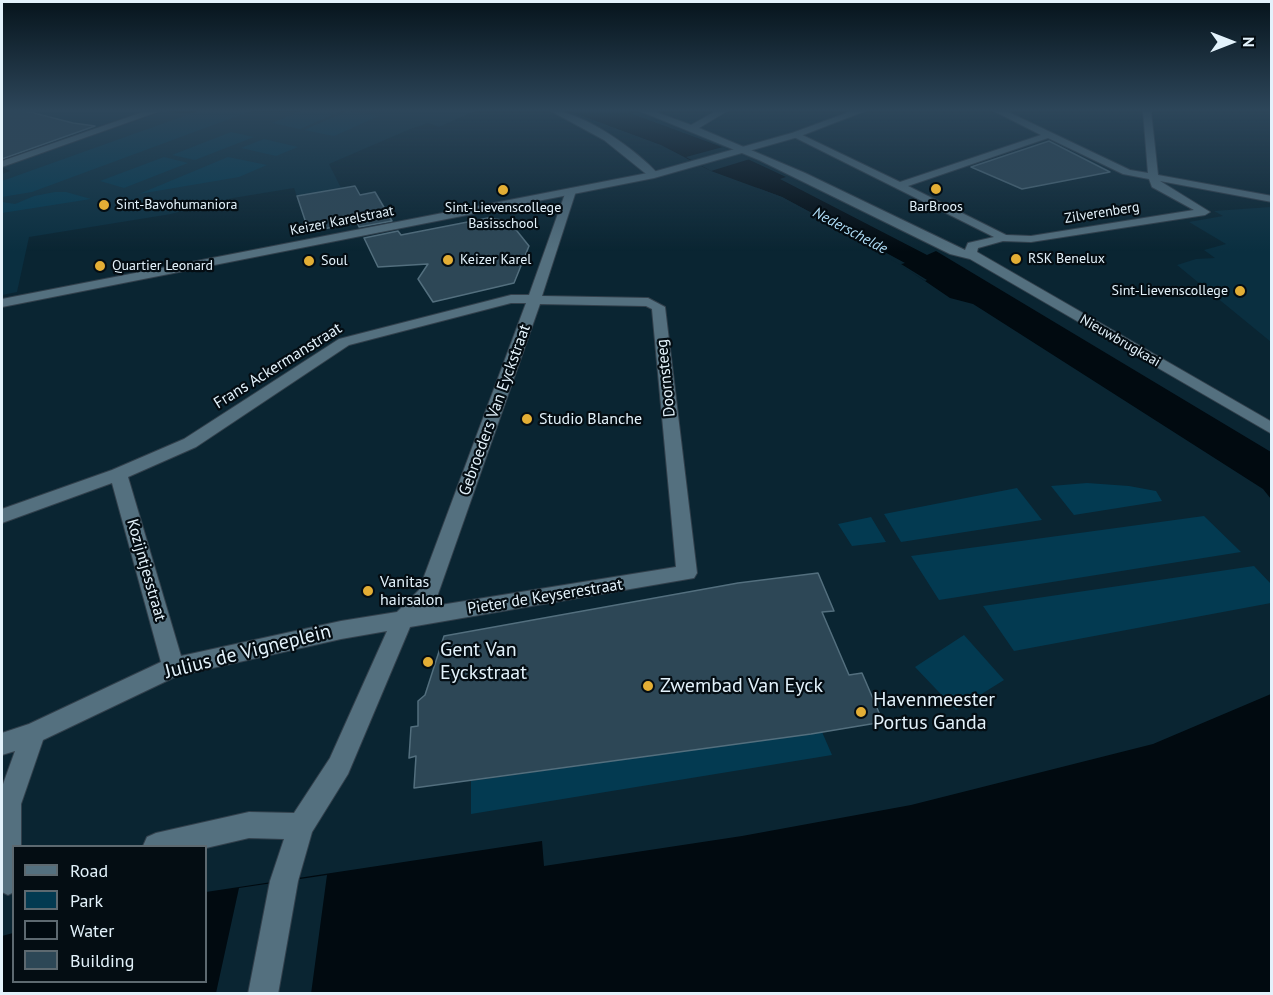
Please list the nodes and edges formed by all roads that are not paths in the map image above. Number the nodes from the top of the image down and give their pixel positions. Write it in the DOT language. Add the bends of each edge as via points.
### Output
graph roads {
  1 [pos="21,157"];
  2 [pos="633,157"];
  3 [pos="719,157"];
  4 [pos="756,157"];
  5 [pos="841,157"];
  6 [pos="983,157"];
  7 [pos="1096,157"];
  8 [pos="1151,157"];
  9 [pos="2,164"];
  10 [pos="654,175"];
  11 [pos="1153,176"];
  12 [pos="900,186"];
  13 [pos="571,191"];
  14 [pos="1272,200"];
  15 [pos="1003,238"];
  16 [pos="972,254"];
  17 [pos="535,298"];
  18 [pos="2,303"];
  19 [pos="1272,429"];
  20 [pos="118,474"];
  21 [pos="2,516"];
  22 [pos="687,573"];
  23 [pos="403,620"];
  24 [pos="173,667"];
  25 [pos="34,733"];
  26 [pos="2,744"];
  27 [pos="301,826"];
  28 [pos="160,845"];
  29 [pos="8,882"];
  30 [pos="263,993"];
  1 -- 9 [label="street"];
  2 -- 10 [label="street"];
  3 -- 10 [label="street, Keizer Karelstraat"];
  4 -- 16 [label="street, Nieuwbrugkaai" via="954,251"];
  5 -- 12 [label="street"];
  6 -- 12 [label="street"];
  7 -- 11 [label="street" via="1127,172"];
  8 -- 11 [label="street"];
  10 -- 13 [label="street, Keizer Karelstraat"];
  11 -- 14 [label="street"];
  11 -- 15 [label="street, Zilverenberg" via="1156,185 1205,212 1031,238"];
  12 -- 15 [label="street"];
  13 -- 17 [label="street, Gebroeders Van Eyckstraat"];
  13 -- 18 [label="street, Keizer Karelstraat"];
  15 -- 16 [label="street, Zilverenberg" via="972,246"];
  16 -- 19 [label="street, Nieuwbrugkaai"];
  17 -- 20 [label="street, Frans Ackermanstraat" via="500,301 344,342 190,443"];
  17 -- 22 [label="street, Doornsteeg" via="648,302 658,307"];
  17 -- 23 [label="street, Gebroeders Van Eyckstraat" via="428,594"];
  20 -- 21 [label="street, Frans Ackermanstraat"];
  20 -- 24 [label="street, Kozijntjesstraat"];
  22 -- 23 [label="street, Pieter de Keyserestraat"];
  23 -- 24 [label="street, Julius de Vigneplein"];
  23 -- 27 [label="street" via="339,766"];
  24 -- 25 [label="street, Julius de Vigneplein"];
  25 -- 26 [label="street, Julius de Vigneplein"];
  25 -- 29 [label="street" via="8,804"];
  27 -- 28 [label="street" via="249,825"];
  27 -- 30 [label="street" via="284,881"];
}
